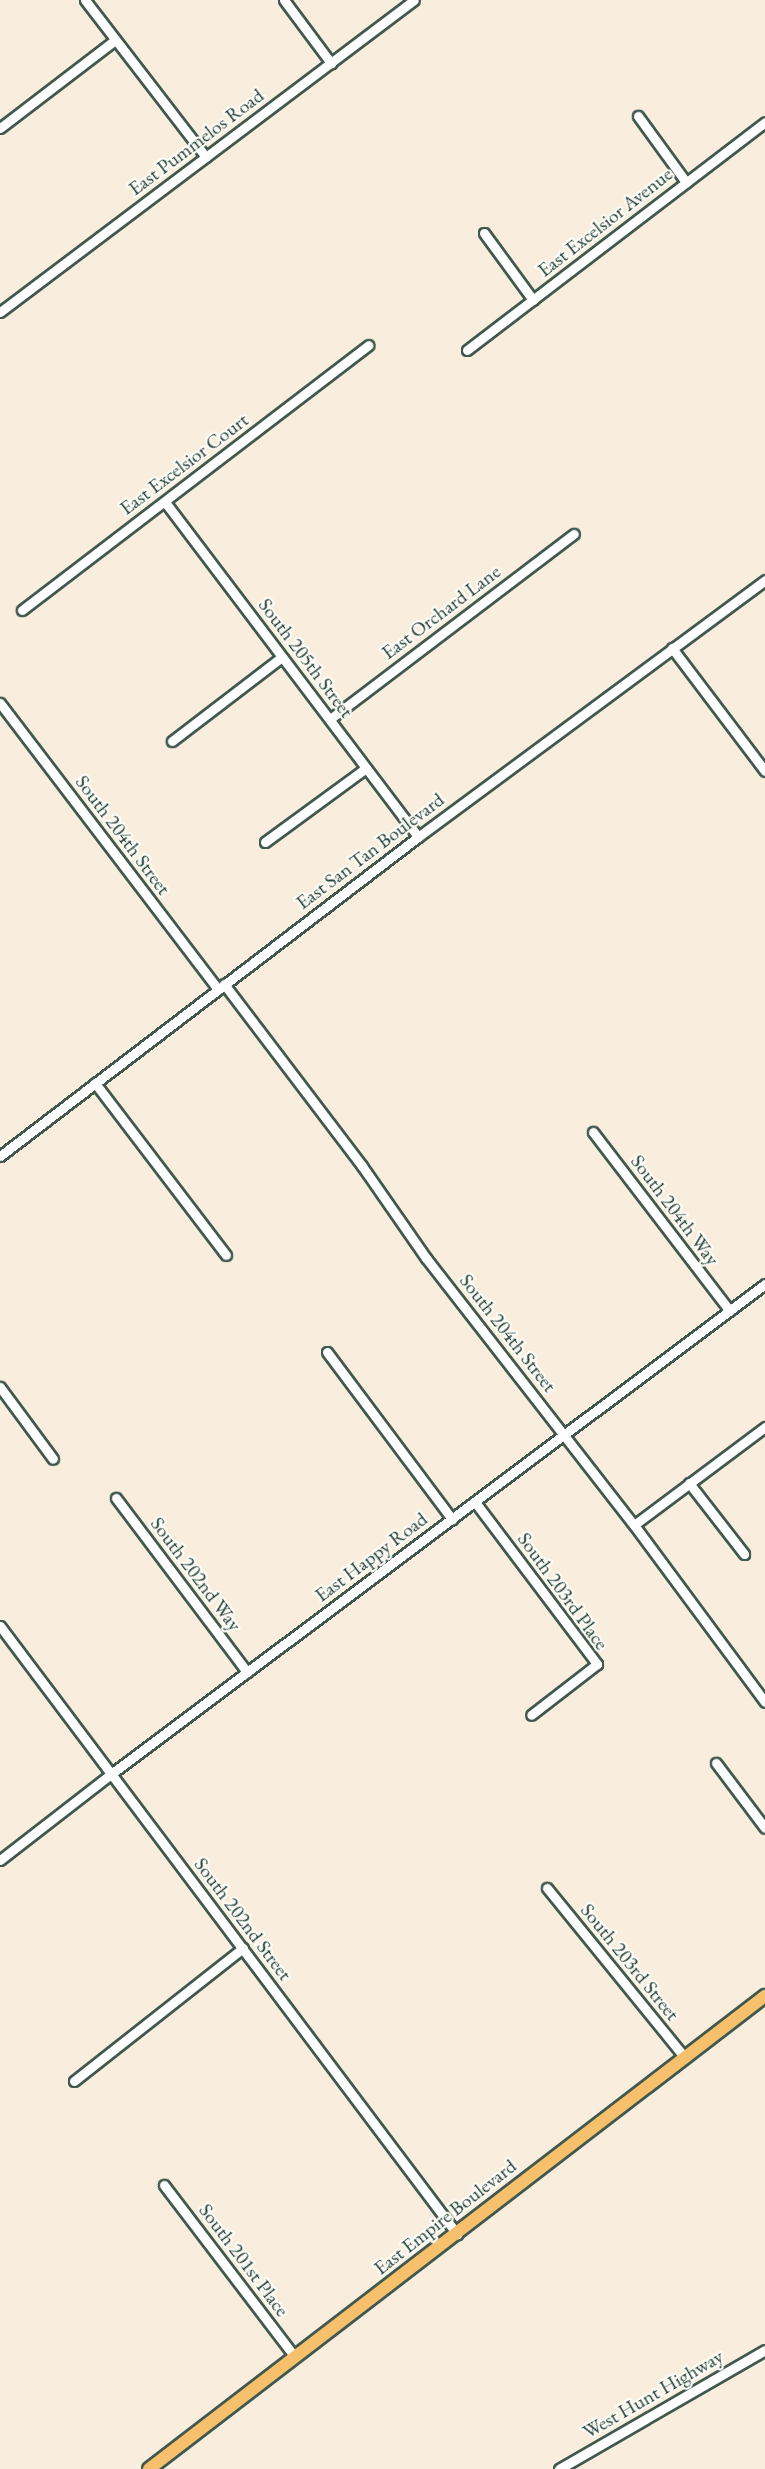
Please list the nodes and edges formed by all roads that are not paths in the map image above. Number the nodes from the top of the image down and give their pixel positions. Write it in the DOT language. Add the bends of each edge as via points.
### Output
graph roads {
  1 [pos="85,0"];
  2 [pos="284,0"];
  3 [pos="414,0"];
  4 [pos="115,40"];
  5 [pos="331,63"];
  6 [pos="638,116"];
  7 [pos="765,122"];
  8 [pos="0,128"];
  9 [pos="206,157"];
  10 [pos="687,182"];
  11 [pos="484,233"];
  12 [pos="533,300"];
  13 [pos="0,312"];
  14 [pos="368,345"];
  15 [pos="467,350"];
  16 [pos="165,502"];
  17 [pos="574,534"];
  18 [pos="765,579"];
  19 [pos="22,610"];
  20 [pos="672,648"];
  21 [pos="282,657"];
  22 [pos="0,703"];
  23 [pos="330,719"];
  24 [pos="172,741"];
  25 [pos="366,768"];
  26 [pos="765,771"];
  27 [pos="418,837"];
  28 [pos="265,842"];
  29 [pos="221,987"];
  30 [pos="95,1083"];
  31 [pos="593,1132"];
  32 [pos="0,1155"];
  33 [pos="226,1254"];
  34 [pos="765,1284"];
  35 [pos="730,1311"];
  36 [pos="327,1352"];
  37 [pos="0,1387"];
  38 [pos="765,1427"];
  39 [pos="564,1434"];
  40 [pos="54,1459"];
  41 [pos="689,1484"];
  42 [pos="116,1498"];
  43 [pos="475,1502"];
  44 [pos="452,1520"];
  45 [pos="634,1525"];
  46 [pos="744,1554"];
  47 [pos="0,1626"];
  48 [pos="248,1672"];
  49 [pos="765,1702"];
  50 [pos="531,1715"];
  51 [pos="716,1763"];
  52 [pos="111,1774"];
  53 [pos="765,1828"];
  54 [pos="2,1855"];
  55 [pos="547,1888"];
  56 [pos="243,1948"];
  57 [pos="765,1996"];
  58 [pos="685,2058"];
  59 [pos="74,2081"];
  60 [pos="164,2185"];
  61 [pos="457,2234"];
  62 [pos="765,2350"];
  63 [pos="295,2356"];
  64 [pos="149,2469"];
  65 [pos="559,2469"];
  1 -- 4 [label="street"];
  2 -- 5 [label="street"];
  3 -- 5 [label="street, East Pummelos Road"];
  4 -- 8 [label="street"];
  4 -- 9 [label="street"];
  5 -- 9 [label="street, East Pummelos Road"];
  6 -- 10 [label="street"];
  7 -- 10 [label="street, East Excelsior Avenue"];
  9 -- 13 [label="street, East Pummelos Road"];
  10 -- 12 [label="street, East Excelsior Avenue"];
  11 -- 12 [label="street"];
  12 -- 15 [label="street, East Excelsior Avenue"];
  14 -- 16 [label="street, East Excelsior Court"];
  16 -- 19 [label="street, East Excelsior Court"];
  16 -- 21 [label="street, South 205th Street"];
  17 -- 23 [label="street, East Orchard Lane"];
  18 -- 20 [label="street, East San Tan Boulevard"];
  20 -- 26 [label="street"];
  20 -- 27 [label="street, East San Tan Boulevard"];
  21 -- 23 [label="street, South 205th Street"];
  21 -- 24 [label="street"];
  22 -- 29 [label="street, South 204th Street"];
  23 -- 25 [label="street, South 205th Street"];
  25 -- 27 [label="street, South 205th Street"];
  25 -- 28 [label="street"];
  27 -- 29 [label="street, East San Tan Boulevard"];
  29 -- 30 [label="street, East San Tan Boulevard"];
  29 -- 39 [label="street, South 204th Street"];
  30 -- 32 [label="street, East San Tan Boulevard"];
  30 -- 33 [label="street"];
  31 -- 35 [label="street, South 204th Way"];
  34 -- 35 [label="street, East Happy Road"];
  35 -- 39 [label="street, East Happy Road"];
  36 -- 44 [label="street"];
  37 -- 40 [label="street"];
  38 -- 41 [label="street"];
  39 -- 43 [label="street, East Happy Road"];
  39 -- 45 [label="street, South 204th Street"];
  41 -- 45 [label="street"];
  41 -- 46 [label="street"];
  42 -- 48 [label="street, South 202nd Way"];
  43 -- 44 [label="street, East Happy Road"];
  43 -- 50 [label="street, South 203rd Place" via="597,1664"];
  44 -- 48 [label="street, East Happy Road"];
  45 -- 49 [label="street, South 204th Street"];
  47 -- 52 [label="street, South 202nd Street"];
  48 -- 52 [label="street, East Happy Road"];
  51 -- 53 [label="street"];
  52 -- 54 [label="street, East Happy Road"];
  52 -- 56 [label="street, South 202nd Street"];
  55 -- 58 [label="street, South 203rd Street"];
  56 -- 59 [label="street"];
  56 -- 61 [label="street, South 202nd Street"];
  57 -- 58 [label="main road, East Empire Boulevard"];
  58 -- 61 [label="main road, East Empire Boulevard"];
  60 -- 63 [label="street, South 201st Place"];
  61 -- 63 [label="main road, East Empire Boulevard"];
  62 -- 65 [label="street, West Hunt Highway"];
  63 -- 64 [label="main road, East Empire Boulevard"];
}
